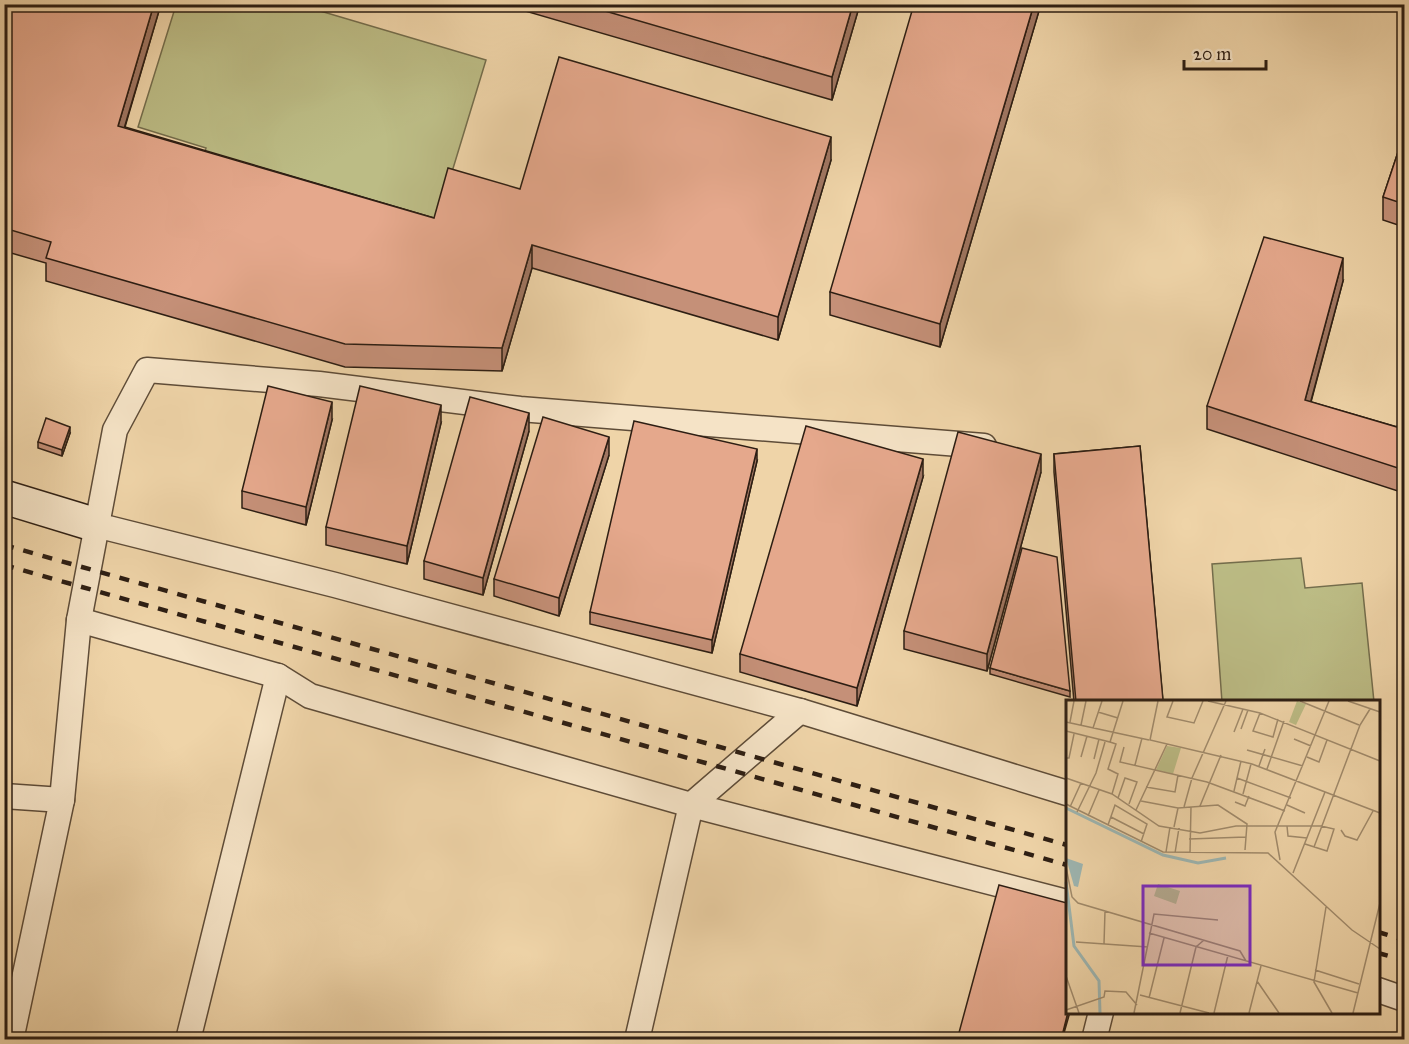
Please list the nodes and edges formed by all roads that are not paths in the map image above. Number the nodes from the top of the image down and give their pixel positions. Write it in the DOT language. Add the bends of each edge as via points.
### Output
graph roads {
  1 [pos="984,446"];
  2 [pos="4,497"];
  3 [pos="96,525"];
  4 [pos="79,620"];
  5 [pos="278,676"];
  6 [pos="800,711"];
  7 [pos="1066,793"];
  8 [pos="4,796"];
  9 [pos="62,800"];
  10 [pos="692,805"];
  11 [pos="1066,902"];
  12 [pos="1379,991"];
  13 [pos="1404,999"];
  14 [pos="1100,1014"];
  15 [pos="11,1040"];
  16 [pos="188,1040"];
  17 [pos="637,1040"];
  18 [pos="1094,1040"];
  1 -- 3 [label="street" via="520,409 319,384 147,370 115,430"];
  2 -- 3 [label="street"];
  3 -- 4 [label="street"];
  3 -- 6 [label="street" via="335,585"];
  4 -- 5 [label="street"];
  4 -- 9 [label="street"];
  5 -- 10 [label="street" via="310,696"];
  5 -- 16 [label="street"];
  6 -- 7 [label="street"];
  6 -- 10 [label="street"];
  8 -- 9 [label="street"];
  9 -- 15 [label="street"];
  10 -- 11 [label="street"];
  10 -- 17 [label="street"];
  12 -- 13 [label="street"];
  14 -- 18 [label="street"];
}
